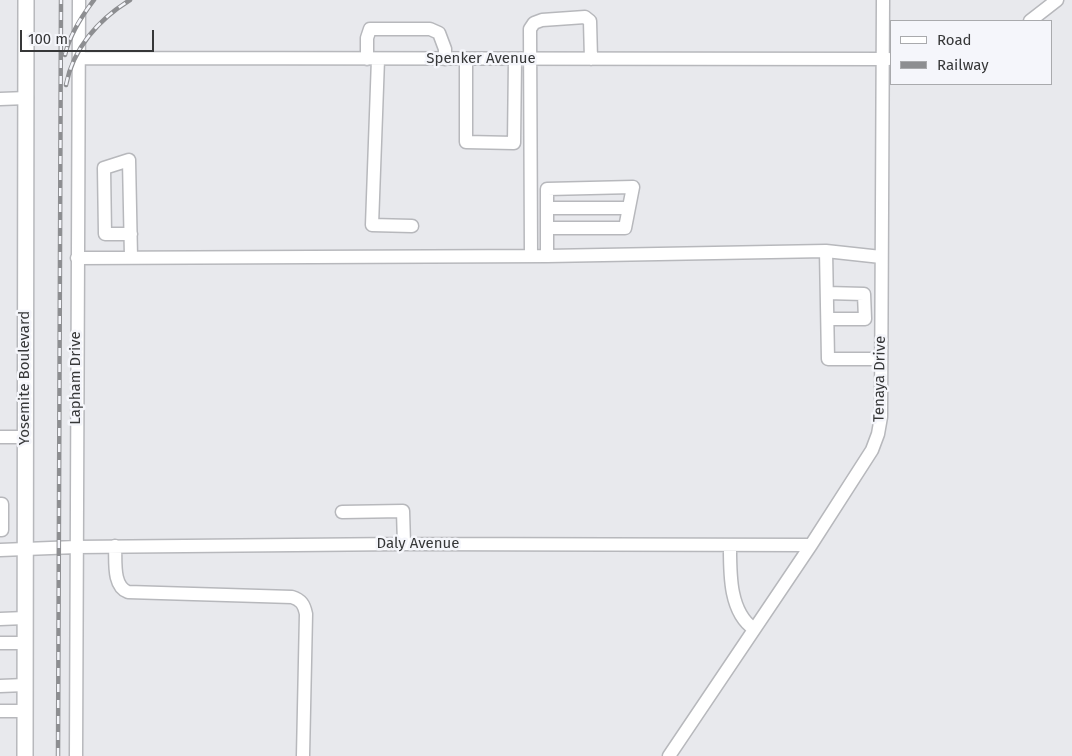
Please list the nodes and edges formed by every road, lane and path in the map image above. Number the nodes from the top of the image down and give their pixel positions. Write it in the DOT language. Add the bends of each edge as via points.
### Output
graph roads {
  1 [pos="26,0"];
  2 [pos="79,0"];
  3 [pos="883,0"];
  4 [pos="1057,0"];
  5 [pos="1031,20"];
  6 [pos="79,58"];
  7 [pos="373,58"];
  8 [pos="445,58"];
  9 [pos="466,59"];
  10 [pos="515,59"];
  11 [pos="530,59"];
  12 [pos="591,59"];
  13 [pos="886,59"];
  14 [pos="27,98"];
  15 [pos="0,99"];
  16 [pos="514,143"];
  17 [pos="531,143"];
  18 [pos="547,208"];
  19 [pos="629,208"];
  20 [pos="412,226"];
  21 [pos="547,228"];
  22 [pos="131,234"];
  23 [pos="826,251"];
  24 [pos="531,256"];
  25 [pos="547,256"];
  26 [pos="131,257"];
  27 [pos="881,257"];
  28 [pos="77,258"];
  29 [pos="827,293"];
  30 [pos="828,319"];
  31 [pos="881,359"];
  32 [pos="0,437"];
  33 [pos="25,437"];
  34 [pos="0,504"];
  35 [pos="342,512"];
  36 [pos="0,530"];
  37 [pos="404,544"];
  38 [pos="730,545"];
  39 [pos="811,545"];
  40 [pos="115,546"];
  41 [pos="76,547"];
  42 [pos="0,550"];
  43 [pos="26,550"];
  44 [pos="26,618"];
  45 [pos="0,619"];
  46 [pos="754,629"];
  47 [pos="0,643"];
  48 [pos="25,643"];
  49 [pos="25,685"];
  50 [pos="0,686"];
  51 [pos="0,711"];
  52 [pos="25,711"];
  53 [pos="25,756"];
  54 [pos="76,756"];
  55 [pos="302,756"];
  56 [pos="668,756"];
  1 -- 14 [label="main road, Yosemite Boulevard"];
  2 -- 6 [label="street, Lapham Drive"];
  3 -- 13 [label="street, Tenaya Drive"];
  4 -- 5 [label="street"];
  6 -- 7 [label="street, Spenker Avenue"];
  6 -- 28 [label="street, Lapham Drive"];
  7 -- 8 [label="street, Spenker Avenue"];
  7 -- 8 [label="street" via="367,38 370,29 430,29 439,34"];
  7 -- 20 [label="street" via="372,225"];
  8 -- 9 [label="street, Spenker Avenue"];
  9 -- 10 [label="street, Spenker Avenue"];
  9 -- 16 [label="street" via="466,142"];
  10 -- 11 [label="street, Spenker Avenue"];
  10 -- 16 [label="street"];
  11 -- 12 [label="street, Spenker Avenue"];
  11 -- 12 [label="street" via="530,29 534,23 563,17 585,17 590,21"];
  11 -- 17 [label="street"];
  12 -- 13 [label="street, Spenker Avenue"];
  13 -- 27 [label="street, Tenaya Drive"];
  14 -- 15 [label="street"];
  14 -- 33 [label="main road, Yosemite Boulevard"];
  16 -- 17 [label="street"];
  17 -- 24 [label="street"];
  18 -- 19 [label="street"];
  18 -- 19 [label="street" via="547,190 633,188"];
  18 -- 21 [label="street"];
  19 -- 21 [label="street" via="625,228"];
  21 -- 25 [label="street"];
  22 -- 22 [label="street" via="130,197 130,160 104,168 105,234"];
  22 -- 26 [label="street"];
  23 -- 25 [label="street"];
  23 -- 27 [label="street"];
  23 -- 29 [label="street"];
  24 -- 25 [label="street"];
  24 -- 26 [label="street"];
  26 -- 28 [label="street"];
  27 -- 31 [label="street, Tenaya Drive"];
  28 -- 41 [label="street, Lapham Drive"];
  29 -- 30 [label="street"];
  29 -- 30 [label="street" via="864,294 865,319"];
  30 -- 31 [label="street" via="828,359"];
  31 -- 39 [label="street, Tenaya Drive" via="881,417 872,450"];
  32 -- 33 [label="street"];
  33 -- 43 [label="main road, Yosemite Boulevard"];
  34 -- 36 [label="street"];
  35 -- 37 [label="street" via="403,511"];
  37 -- 38 [label="street, Daly Avenue"];
  37 -- 40 [label="street, Daly Avenue"];
  38 -- 39 [label="street, Daly Avenue"];
  38 -- 46 [label="street" via="730,567 738,611"];
  39 -- 46 [label="street, Tenaya Drive"];
  40 -- 41 [label="street, Daly Avenue"];
  40 -- 55 [label="street" via="118,581 128,592 299,599 306,614"];
  41 -- 43 [label="street, Daly Avenue"];
  41 -- 54 [label="street, Lapham Drive"];
  42 -- 43 [label="street, Daly Avenue"];
  43 -- 44 [label="main road, Yosemite Boulevard"];
  44 -- 45 [label="street"];
  44 -- 48 [label="main road, Yosemite Boulevard"];
  46 -- 56 [label="street, Tenaya Drive"];
  47 -- 48 [label="street"];
  48 -- 49 [label="main road, Yosemite Boulevard"];
  49 -- 50 [label="street"];
  49 -- 52 [label="main road, Yosemite Boulevard"];
  51 -- 52 [label="street"];
  52 -- 53 [label="main road, Yosemite Boulevard"];
}
